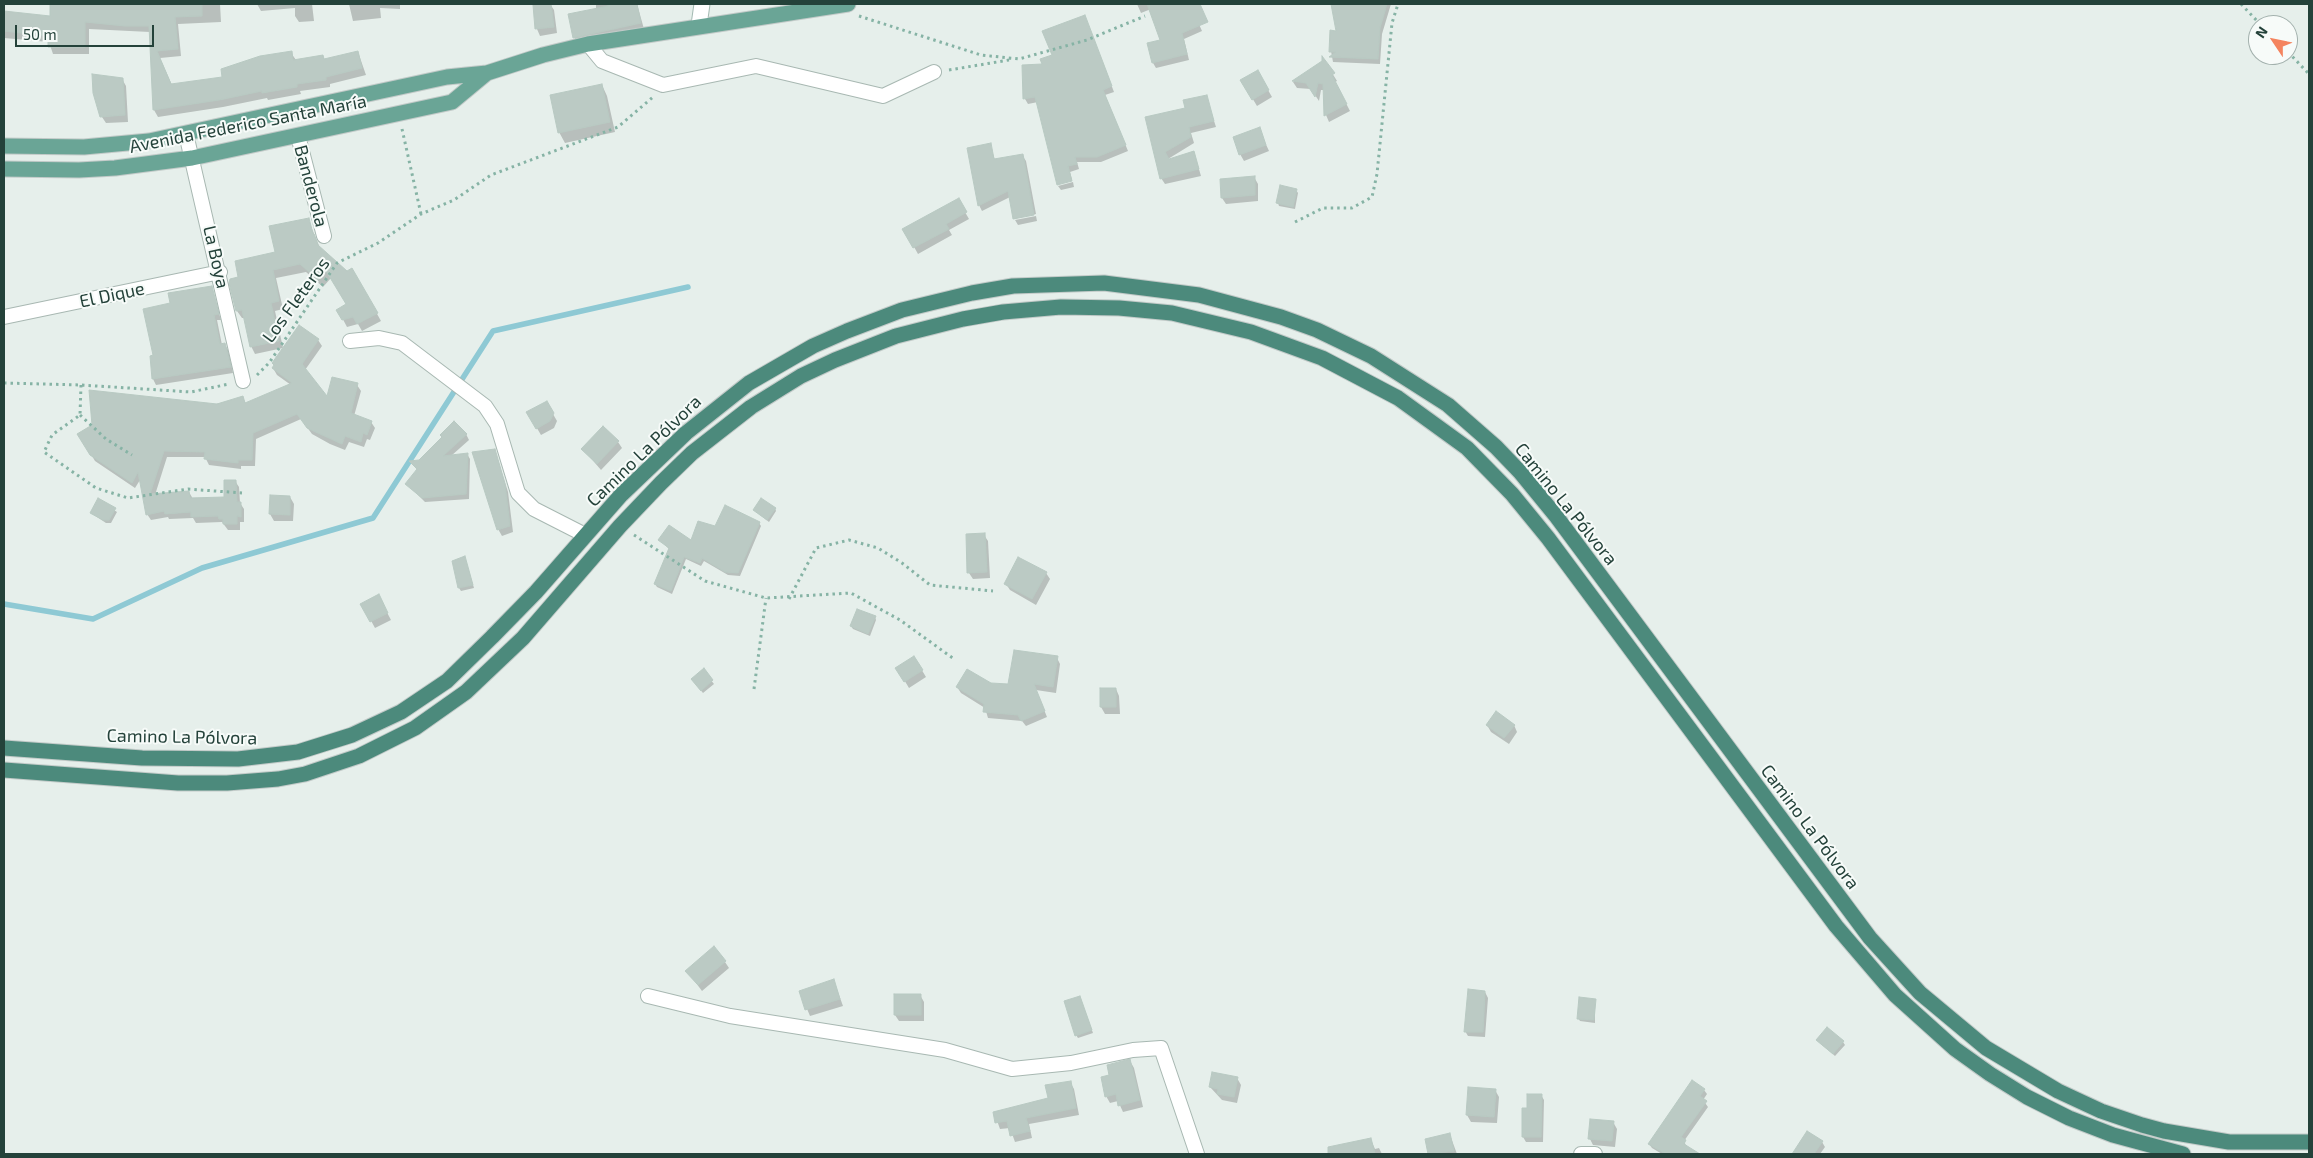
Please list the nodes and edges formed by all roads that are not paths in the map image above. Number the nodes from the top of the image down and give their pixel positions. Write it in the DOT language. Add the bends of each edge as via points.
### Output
graph roads {
  1 [pos="702,4"];
  2 [pos="786,9"];
  3 [pos="850,10"];
  4 [pos="699,26"];
  5 [pos="588,44"];
  6 [pos="934,72"];
  7 [pos="487,73"];
  8 [pos="430,81"];
  9 [pos="432,107"];
  10 [pos="186,134"];
  11 [pos="298,136"];
  12 [pos="4,146"];
  13 [pos="192,158"];
  14 [pos="4,169"];
  15 [pos="324,236"];
  16 [pos="220,272"];
  17 [pos="4,317"];
  18 [pos="350,341"];
  19 [pos="243,381"];
  20 [pos="585,535"];
  21 [pos="4,748"];
  22 [pos="4,770"];
  23 [pos="648,996"];
  24 [pos="2309,1142"];
  25 [pos="1197,1154"];
  26 [pos="1581,1154"];
  27 [pos="1595,1154"];
  28 [pos="2182,1154"];
  1 -- 4 [label="main road"];
  2 -- 3 [label="main road, Avenida Federico Santa María"];
  2 -- 4 [label="main road, Avenida Federico Santa María"];
  4 -- 5 [label="main road, Avenida Federico Santa María"];
  5 -- 6 [label="street" via="602,61 663,85 756,66 883,96"];
  5 -- 7 [label="main road, Avenida Federico Santa María"];
  7 -- 8 [label="main road, Avenida Federico Santa María"];
  7 -- 9 [label="main road, Avenida Federico Santa María" via="452,102"];
  8 -- 9 [label="main road" via="436,92"];
  8 -- 10 [label="main road, Avenida Federico Santa María"];
  9 -- 11 [label="main road, Avenida Federico Santa María"];
  10 -- 12 [label="main road, Avenida Federico Santa María" via="92,146"];
  10 -- 13 [label="street, La Boya"];
  11 -- 13 [label="main road, Avenida Federico Santa María"];
  11 -- 15 [label="street, Banderola"];
  13 -- 14 [label="main road, Avenida Federico Santa María" via="116,168"];
  13 -- 16 [label="street, La Boya"];
  16 -- 17 [label="street, El Dique"];
  16 -- 19 [label="street, La Boya"];
  18 -- 20 [label="street" via="379,338 402,343 481,403 497,424 522,497 534,509"];
  20 -- 21 [label="highway, Camino La Pólvora" via="536,592 447,681 401,712 352,735 298,752 238,759 150,758"];
  20 -- 24 [label="highway, Camino La Pólvora" via="673,444 749,383 822,342 902,310 1013,286 1104,283 1199,294 1281,317 1341,341 1416,383 1470,423 1520,472 1870,938 1920,993 1960,1028 2038,1081 2074,1100 2124,1119 2164,1131 2229,1142"];
  22 -- 28 [label="highway, Camino La Pólvora" via="178,783 226,783 305,774 359,756 415,728 466,692 523,638 620,526 692,453 751,407 801,376 869,345 914,331 963,319 1029,309 1119,308 1199,318 1287,344 1350,371 1418,411 1467,448 1512,494 1548,538 1852,946 1923,1022 1990,1074 2046,1107 2113,1135"];
  23 -- 25 [label="street" via="730,1016 945,1050 1012,1069 1161,1048"];
  26 -- 27 [label="street"];
}
